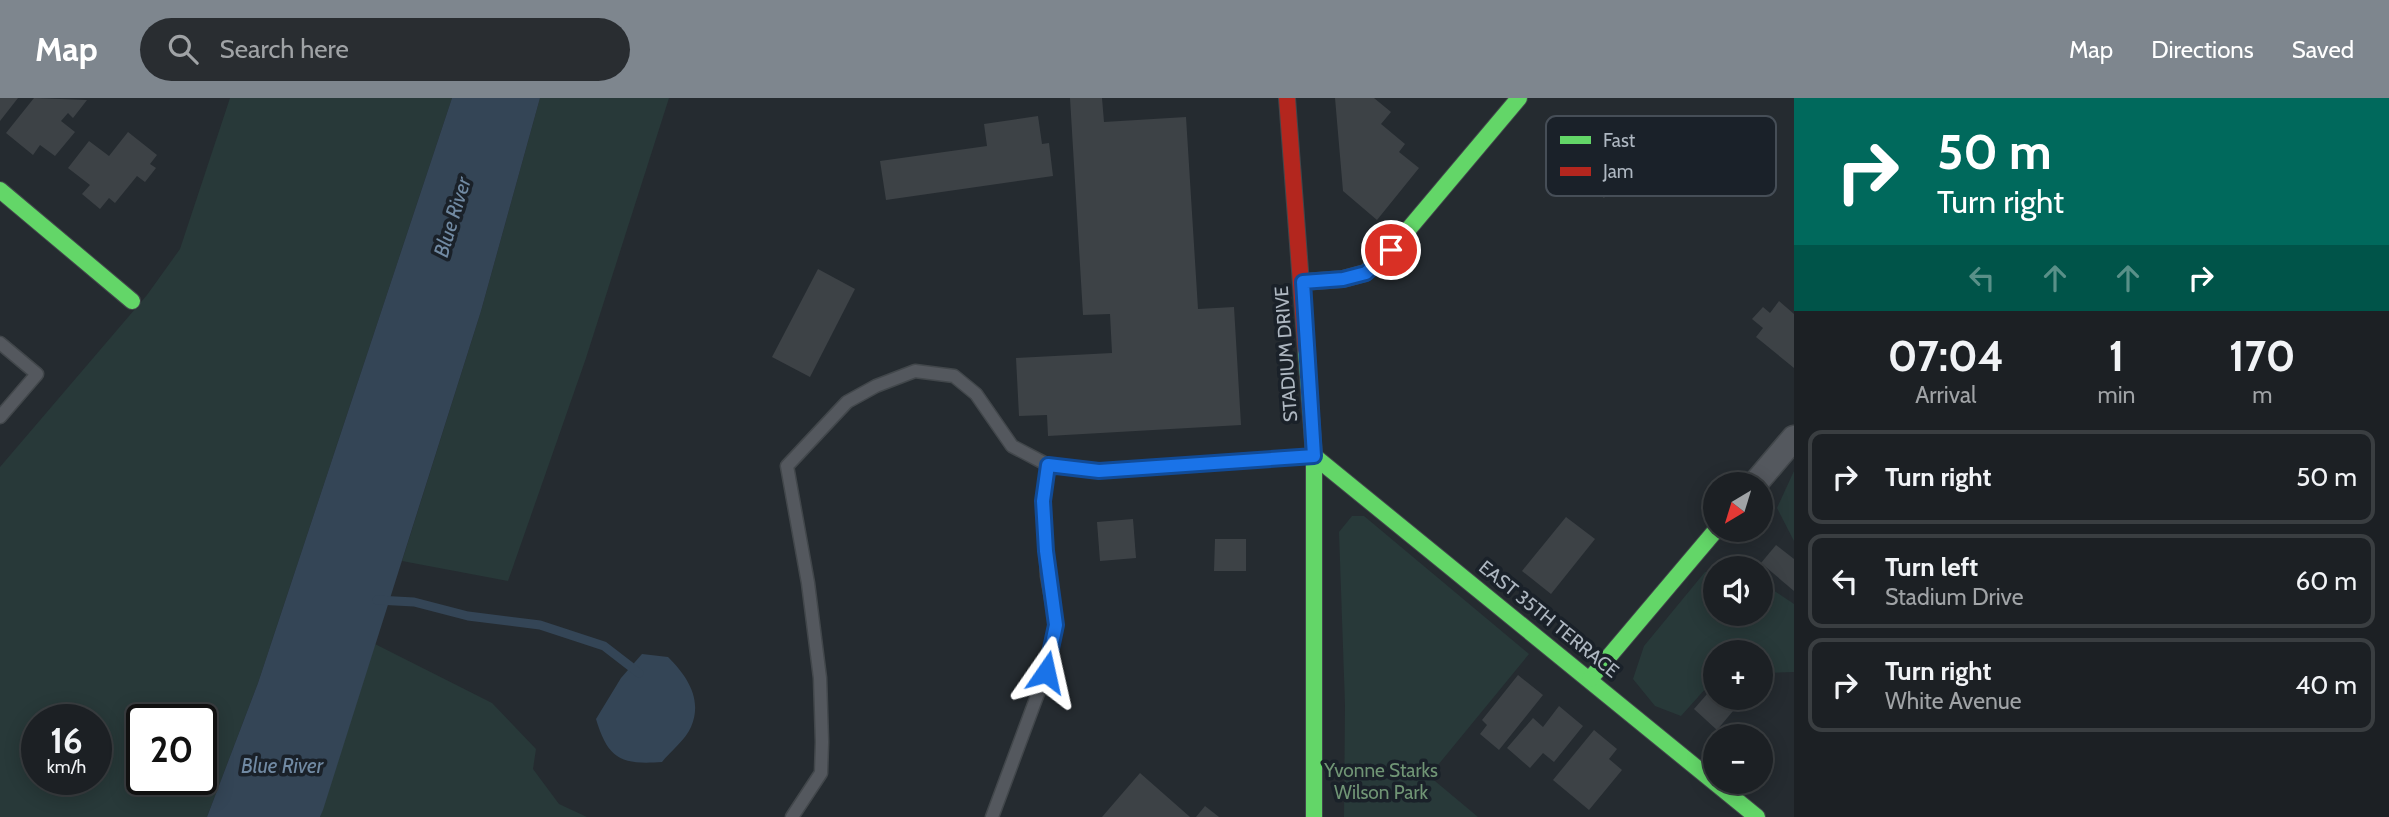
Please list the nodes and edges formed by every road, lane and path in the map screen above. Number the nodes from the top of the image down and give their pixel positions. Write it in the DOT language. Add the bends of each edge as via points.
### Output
graph roads {
  1 [pos="1287,98"];
  2 [pos="1519,98"];
  3 [pos="0,190"];
  4 [pos="1303,282"];
  5 [pos="132,301"];
  6 [pos="0,343"];
  7 [pos="0,417"];
  8 [pos="1794,438"];
  9 [pos="1314,456"];
  10 [pos="1048,465"];
  11 [pos="1765,472"];
  12 [pos="1706,542"];
  13 [pos="1590,679"];
  14 [pos="792,817"];
  15 [pos="992,817"];
  16 [pos="1314,817"];
  17 [pos="1757,817"];
  1 -- 4 [label="street, STADIUM DRIVE"];
  2 -- 4 [label="street" via="1391,250 1366,273"];
  3 -- 5 [label="street"];
  4 -- 9 [label="street, STADIUM DRIVE"];
  6 -- 7 [label="lane" via="37,374"];
  8 -- 11 [label="street"];
  9 -- 10 [label="lane" via="1099,471"];
  9 -- 13 [label="street, EAST 35TH TERRACE"];
  9 -- 16 [label="street, STADIUM DRIVE"];
  10 -- 14 [label="lane" via="1012,446 976,394 954,376 915,371 847,402 787,466 808,583 820,678 822,742 821,773"];
  10 -- 15 [label="lane" via="1044,513 1047,576 1056,625 1046,672"];
  12 -- 13 [label="street"];
  13 -- 17 [label="street, EAST 35TH TERRACE"];
}
